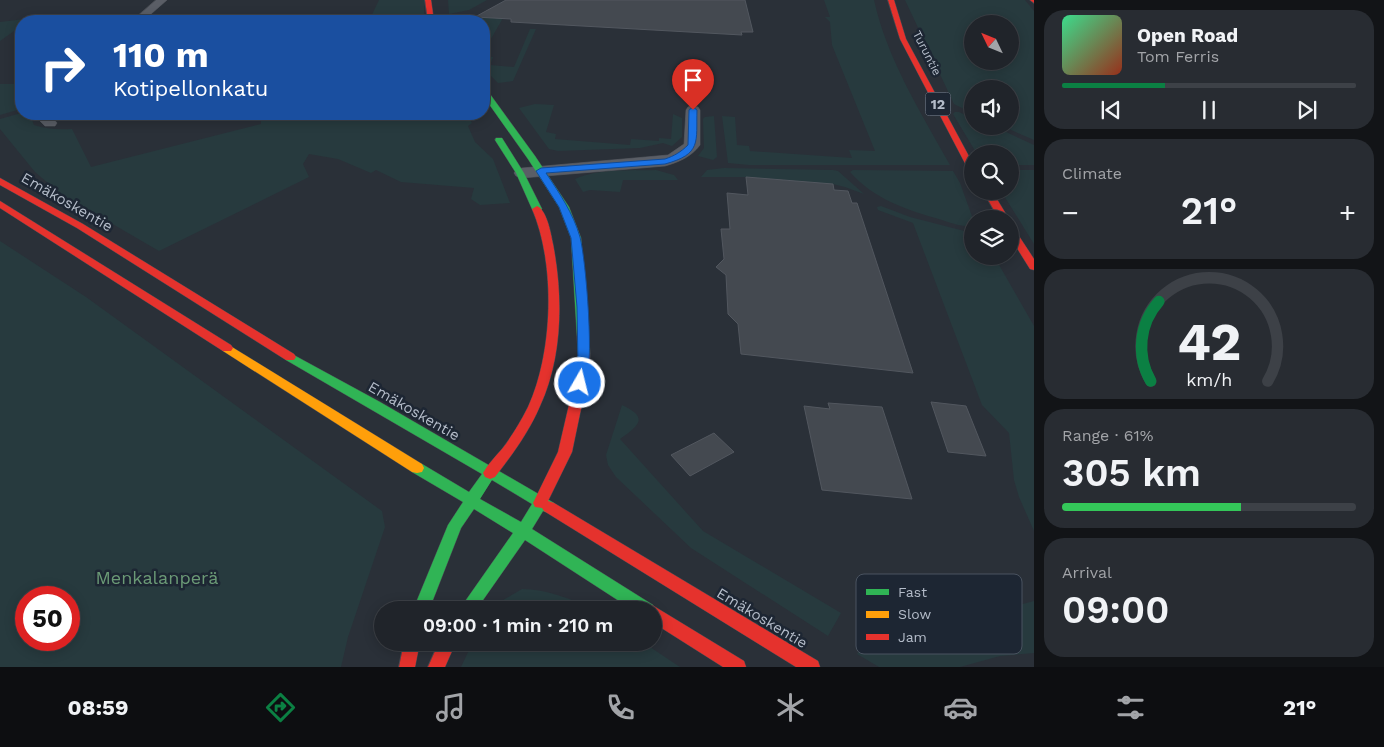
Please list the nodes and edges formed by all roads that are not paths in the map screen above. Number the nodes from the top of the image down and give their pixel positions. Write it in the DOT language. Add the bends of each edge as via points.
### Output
graph roads {
  1 [pos="162,0"];
  2 [pos="428,0"];
  3 [pos="891,0"];
  4 [pos="144,15"];
  5 [pos="430,15"];
  6 [pos="490,100"];
  7 [pos="693,110"];
  8 [pos="492,129"];
  9 [pos="964,154"];
  10 [pos="541,171"];
  11 [pos="519,174"];
  12 [pos="0,181"];
  13 [pos="0,204"];
  14 [pos="1019,243"];
  15 [pos="1034,267"];
  16 [pos="490,472"];
  17 [pos="470,501"];
  18 [pos="540,503"];
  19 [pos="523,531"];
  20 [pos="425,601"];
  21 [pos="473,601"];
  22 [pos="633,601"];
  23 [pos="662,619"];
  24 [pos="410,651"];
  25 [pos="444,651"];
  26 [pos="407,667"];
  27 [pos="436,667"];
  28 [pos="738,667"];
  29 [pos="812,667"];
  1 -- 4 [label="street"];
  2 -- 5 [label="main road"];
  3 -- 9 [label="main road, Turuntie / 12" via="903,39"];
  6 -- 10 [label="main road"];
  7 -- 10 [label="street" via="692,145 675,158"];
  8 -- 11 [label="main road"];
  10 -- 11 [label="street"];
  10 -- 18 [label="main road" via="564,207 576,238 584,366 563,458"];
  11 -- 16 [label="main road" via="547,235 553,288 553,335 550,362 530,417 520,436"];
  12 -- 16 [label="main road, Emäkoskentie" via="80,226 282,353"];
  13 -- 17 [label="main road"];
  14 -- 15 [label="main road"];
  16 -- 17 [label="main road"];
  16 -- 18 [label="main road, Emäkoskentie"];
  17 -- 19 [label="main road"];
  17 -- 20 [label="main road" via="455,525"];
  18 -- 19 [label="main road"];
  18 -- 29 [label="main road, Emäkoskentie"];
  19 -- 21 [label="main road"];
  19 -- 22 [label="main road"];
  23 -- 28 [label="main road"];
  24 -- 26 [label="main road"];
  25 -- 27 [label="main road"];
}
